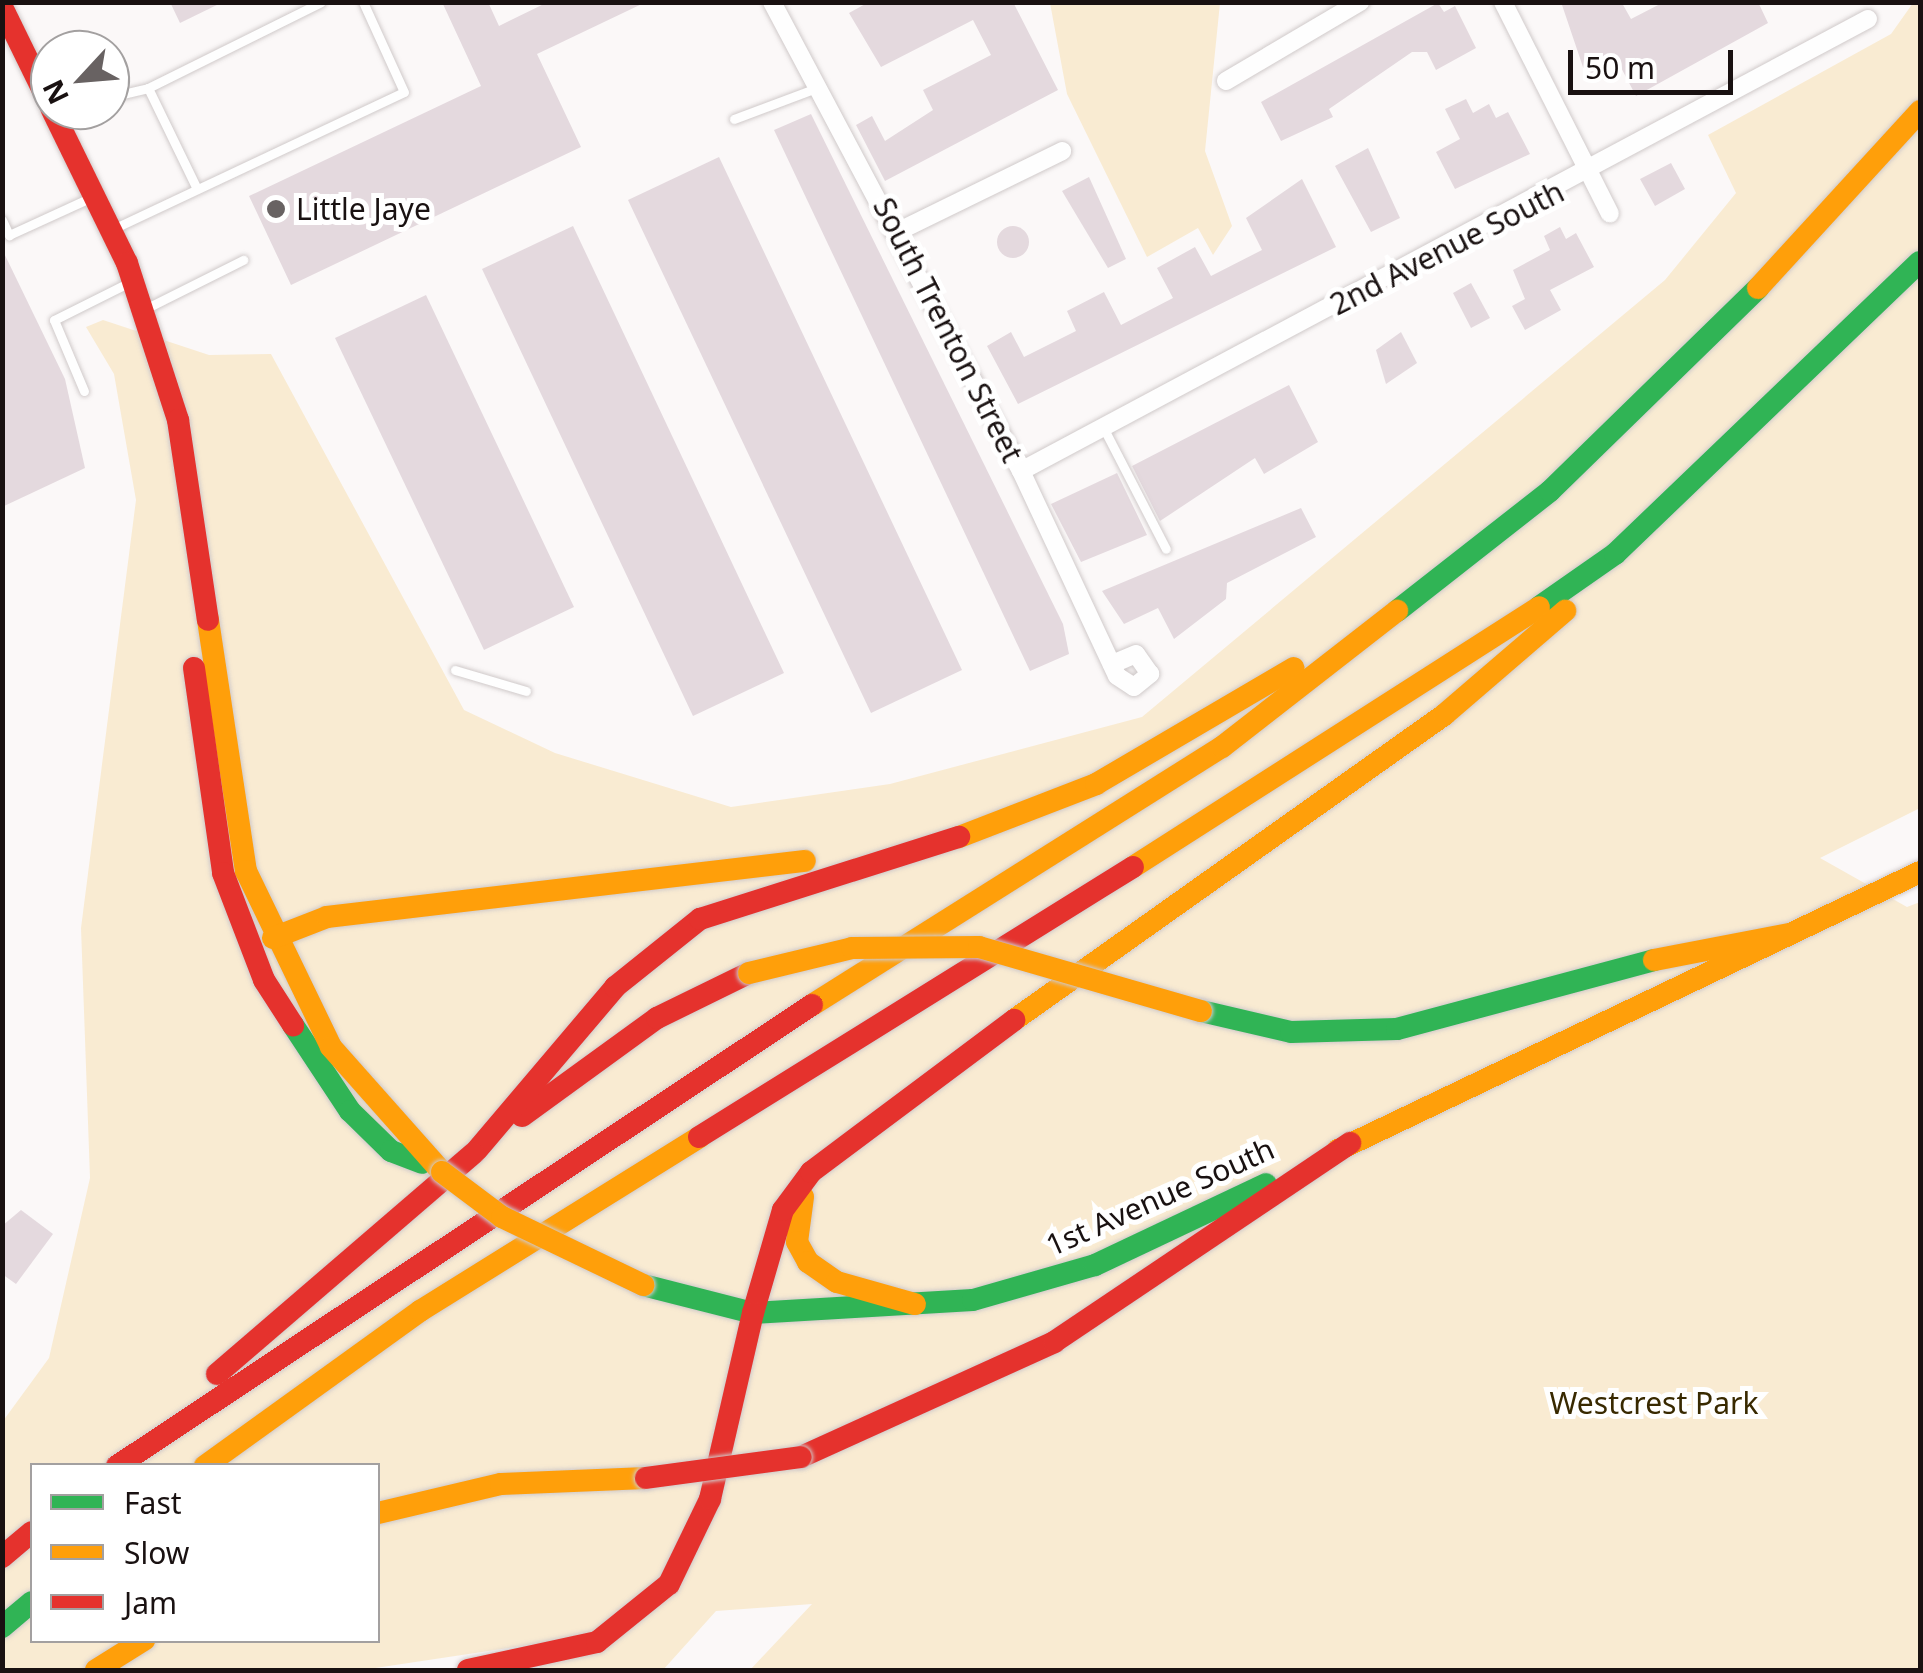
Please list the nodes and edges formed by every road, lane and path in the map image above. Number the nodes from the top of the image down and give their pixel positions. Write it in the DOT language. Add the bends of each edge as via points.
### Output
graph roads {
  1 [pos="321,2"];
  2 [pos="363,2"];
  3 [pos="1360,2"];
  4 [pos="1503,2"];
  5 [pos="776,4"];
  6 [pos="2,8"];
  7 [pos="1868,19"];
  8 [pos="30,59"];
  9 [pos="1226,81"];
  10 [pos="821,86"];
  11 [pos="148,88"];
  12 [pos="130,92"];
  13 [pos="1920,111"];
  14 [pos="734,119"];
  15 [pos="67,130"];
  16 [pos="1062,151"];
  17 [pos="1591,174"];
  18 [pos="197,189"];
  19 [pos="94,196"];
  20 [pos="1610,214"];
  21 [pos="2,220"];
  22 [pos="111,230"];
  23 [pos="897,232"];
  24 [pos="243,260"];
  25 [pos="1920,262"];
  26 [pos="134,280"];
  27 [pos="145,309"];
  28 [pos="84,391"];
  29 [pos="1103,427"];
  30 [pos="1020,471"];
  31 [pos="1166,549"];
  32 [pos="1615,554"];
  33 [pos="198,564"];
  34 [pos="1407,602"];
  35 [pos="1112,664"];
  36 [pos="455,670"];
  37 [pos="526,690"];
  38 [pos="916,848"];
  39 [pos="1920,872"];
  40 [pos="1788,934"];
  41 [pos="273,938"];
  42 [pos="1350,1144"];
  43 [pos="477,1150"];
  44 [pos="442,1172"];
  45 [pos="810,1172"];
  46 [pos="915,1304"];
  47 [pos="752,1312"];
  48 [pos="117,1463"];
  49 [pos="118,1463"];
  50 [pos="209,1463"];
  51 [pos="380,1513"];
  52 [pos="30,1534"];
  53 [pos="2,1557"];
  54 [pos="30,1604"];
  55 [pos="2,1627"];
  56 [pos="139,1643"];
  57 [pos="96,1670"];
  58 [pos="468,1670"];
  1 -- 11 [label="lane"];
  2 -- 18 [label="lane" via="404,92"];
  3 -- 9 [label="street"];
  4 -- 17 [label="street"];
  5 -- 10 [label="street, South Trenton Street"];
  6 -- 8 [label="main road"];
  7 -- 17 [label="street, 2nd Avenue South"];
  10 -- 14 [label="lane"];
  10 -- 23 [label="street, South Trenton Street"];
  11 -- 12 [label="lane"];
  11 -- 18 [label="lane"];
  13 -- 34 [label="main road" via="1623,425"];
  15 -- 19 [label="main road"];
  16 -- 23 [label="street"];
  17 -- 20 [label="street"];
  17 -- 29 [label="street, 2nd Avenue South"];
  18 -- 22 [label="lane"];
  19 -- 21 [label="lane" via="10,235"];
  19 -- 22 [label="main road"];
  22 -- 26 [label="main road"];
  23 -- 30 [label="street, South Trenton Street"];
  24 -- 27 [label="lane"];
  25 -- 32 [label="main road"];
  26 -- 27 [label="main road"];
  26 -- 28 [label="lane" via="54,320"];
  27 -- 33 [label="main road" via="178,420"];
  29 -- 30 [label="street, 2nd Avenue South"];
  29 -- 31 [label="lane"];
  30 -- 35 [label="street, South Trenton Street"];
  32 -- 45 [label="main road" via="1580,598 1444,715 1088,961"];
  32 -- 50 [label="main road" via="1310,762 420,1311"];
  33 -- 41 [label="main road" via="233,819"];
  33 -- 44 [label="main road" via="188,614 223,872 264,980 350,1112 391,1150"];
  34 -- 38 [label="main road" via="1096,784"];
  34 -- 49 [label="main road" via="1138,805 684,1086"];
  36 -- 37 [label="lane"];
  38 -- 41 [label="main road" via="327,918"];
  38 -- 43 [label="main road" via="740,900 672,938 615,987"];
  39 -- 40 [label="main road, 1st Avenue South"];
  40 -- 42 [label="main road, 1st Avenue South"];
  40 -- 43 [label="main road, bridge" via="1629,965 1397,1029 1290,1032 979,947 852,948 749,973 657,1018"];
  41 -- 44 [label="main road" via="331,1047 412,1146"];
  42 -- 46 [label="main road, 1st Avenue South" via="1094,1265 972,1300"];
  42 -- 51 [label="main road, bridge" via="1054,1342 801,1457 646,1478 501,1484"];
  43 -- 48 [label="main road"];
  44 -- 47 [label="main road, 1st Avenue South, bridge" via="502,1217 643,1285"];
  45 -- 46 [label="main road" via="797,1228 808,1262 837,1282"];
  45 -- 47 [label="main road" via="783,1210"];
  46 -- 47 [label="main road, 1st Avenue South"];
  47 -- 58 [label="main road" via="710,1499 669,1584 597,1642"];
  52 -- 53 [label="main road"];
  54 -- 55 [label="main road"];
  56 -- 57 [label="main road"];
}
